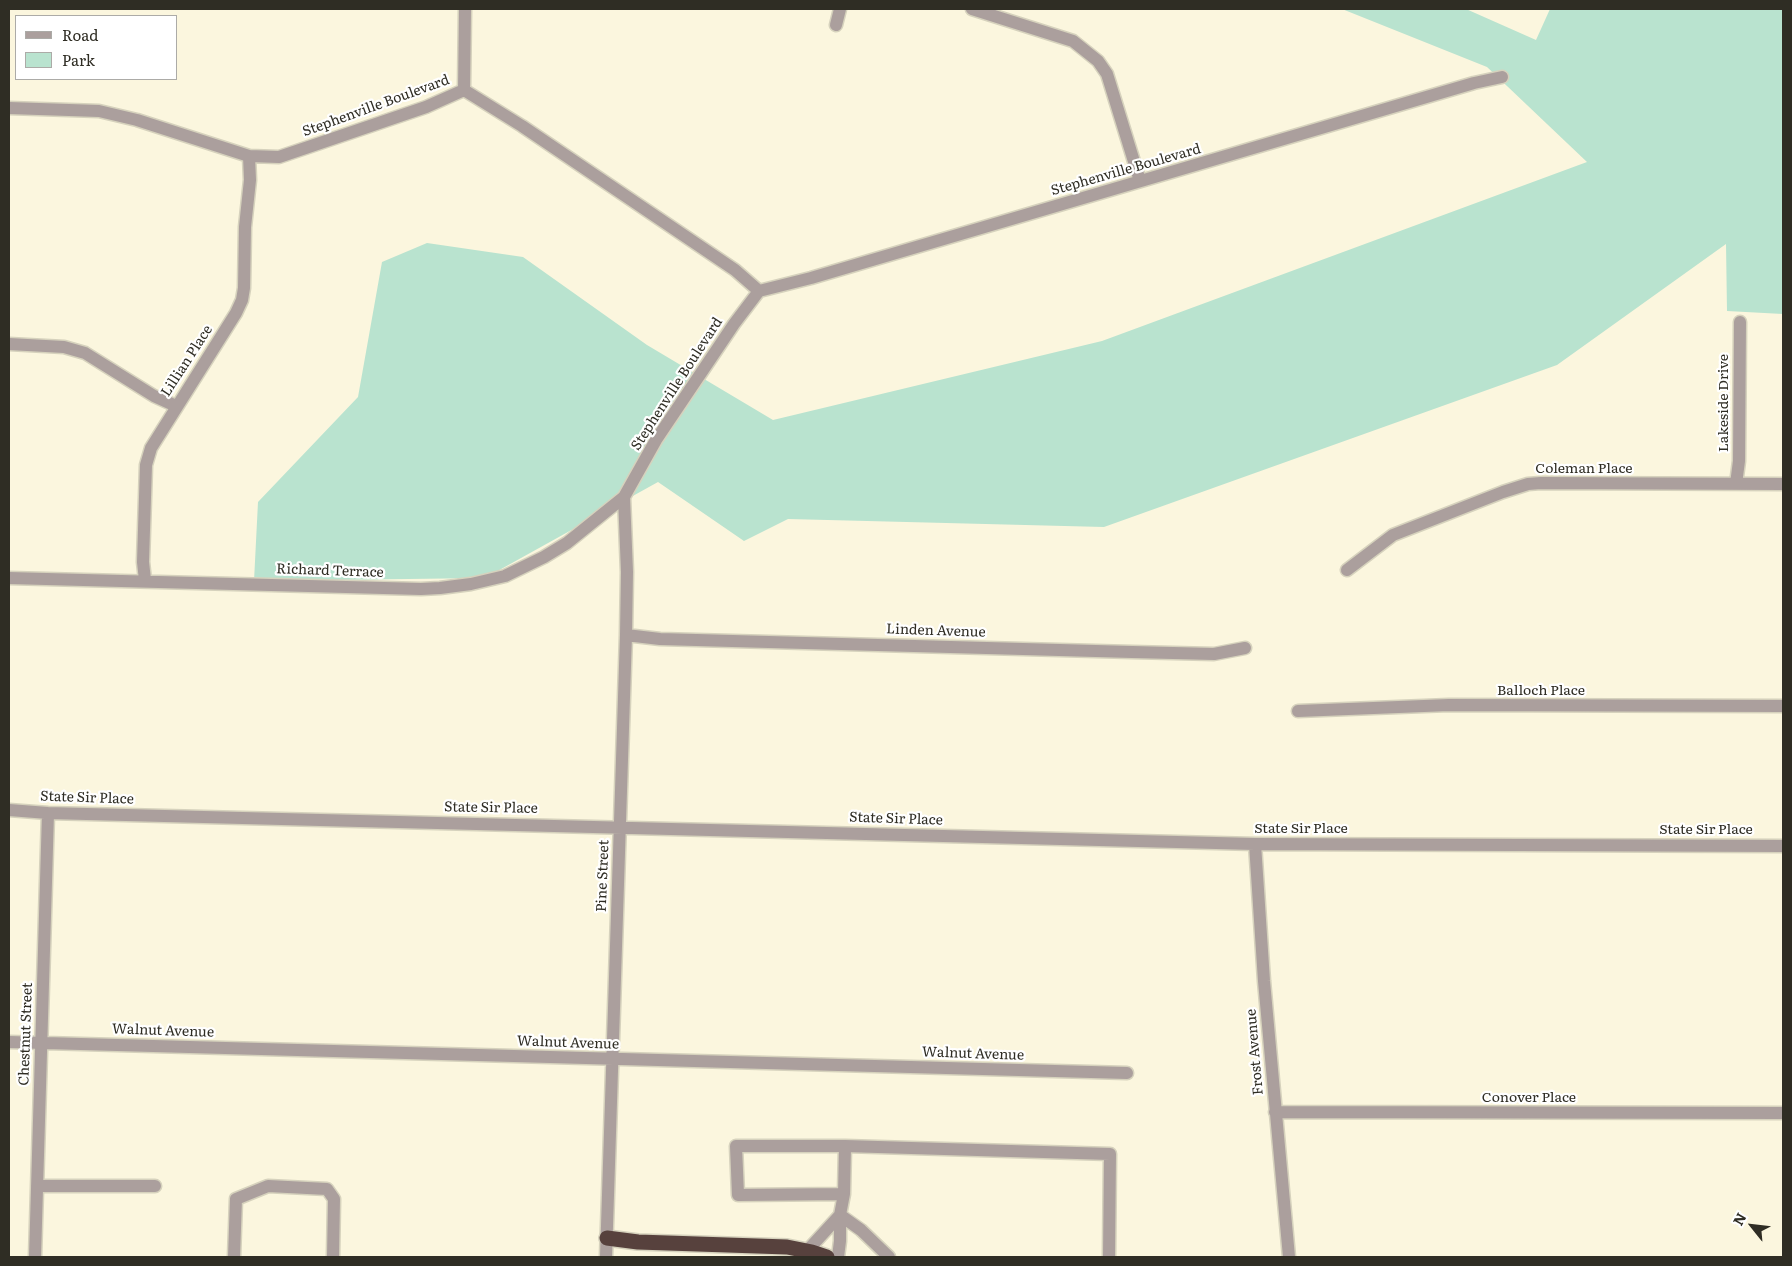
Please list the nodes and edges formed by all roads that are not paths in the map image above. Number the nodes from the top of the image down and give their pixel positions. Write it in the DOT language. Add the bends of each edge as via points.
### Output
graph roads {
  1 [pos="465,9"];
  2 [pos="840,9"];
  3 [pos="972,9"];
  4 [pos="836,26"];
  5 [pos="1502,77"];
  6 [pos="464,90"];
  7 [pos="9,108"];
  8 [pos="249,156"];
  9 [pos="1140,181"];
  10 [pos="759,291"];
  11 [pos="1740,322"];
  12 [pos="9,344"];
  13 [pos="176,406"];
  14 [pos="1736,484"];
  15 [pos="1783,484"];
  16 [pos="624,497"];
  17 [pos="1347,570"];
  18 [pos="9,578"];
  19 [pos="145,580"];
  20 [pos="626,635"];
  21 [pos="1245,648"];
  22 [pos="1783,706"];
  23 [pos="1298,712"];
  24 [pos="9,810"];
  25 [pos="48,813"];
  26 [pos="620,827"];
  27 [pos="1255,844"];
  28 [pos="1783,846"];
  29 [pos="9,1042"];
  30 [pos="41,1043"];
  31 [pos="613,1059"];
  32 [pos="1126,1073"];
  33 [pos="1275,1112"];
  34 [pos="1783,1114"];
  35 [pos="845,1146"];
  36 [pos="37,1186"];
  37 [pos="155,1186"];
  38 [pos="844,1194"];
  39 [pos="840,1215"];
  40 [pos="607,1238"];
  41 [pos="807,1251"];
  42 [pos="34,1257"];
  43 [pos="234,1257"];
  44 [pos="333,1257"];
  45 [pos="606,1257"];
  46 [pos="827,1257"];
  47 [pos="838,1257"];
  48 [pos="889,1257"];
  49 [pos="1109,1257"];
  50 [pos="1289,1257"];
  1 -- 6 [label="street"];
  2 -- 4 [label="street"];
  3 -- 9 [label="street" via="1073,41 1098,60 1106,74"];
  5 -- 9 [label="street, Stephenville Boulevard"];
  6 -- 8 [label="street, Stephenville Boulevard" via="426,107 279,157"];
  6 -- 10 [label="street, Stephenville Boulevard" via="735,270"];
  7 -- 8 [label="street, Stephenville Boulevard" via="116,114"];
  8 -- 13 [label="street, Lillian Place" via="242,300"];
  9 -- 10 [label="street, Stephenville Boulevard"];
  10 -- 16 [label="street, Stephenville Boulevard" via="656,440"];
  11 -- 14 [label="street, Lakeside Drive"];
  12 -- 13 [label="street" via="64,347 85,353"];
  13 -- 19 [label="street, Lillian Place" via="151,448 146,465"];
  14 -- 15 [label="street, Coleman Place"];
  14 -- 17 [label="street, Coleman Place" via="1528,484 1393,535"];
  16 -- 19 [label="street, Richard Terrace" via="567,543 544,557 505,576 471,584 421,589"];
  16 -- 20 [label="street, Pine Street"];
  18 -- 19 [label="street, Richard Terrace"];
  20 -- 21 [label="street, Linden Avenue" via="660,639 1214,654"];
  20 -- 26 [label="street, Pine Street"];
  22 -- 23 [label="street, Balloch Place" via="1449,705"];
  24 -- 25 [label="street, State Sir Place"];
  25 -- 26 [label="street, State Sir Place"];
  25 -- 30 [label="street, Chestnut Street"];
  26 -- 27 [label="street, State Sir Place"];
  26 -- 31 [label="street, Pine Street"];
  27 -- 28 [label="street, State Sir Place"];
  27 -- 33 [label="street, Frost Avenue"];
  29 -- 30 [label="street, Walnut Avenue"];
  30 -- 31 [label="street, Walnut Avenue"];
  30 -- 36 [label="street, Chestnut Street"];
  31 -- 32 [label="street, Walnut Avenue"];
  31 -- 40 [label="street, Pine Street"];
  33 -- 34 [label="street, Conover Place"];
  33 -- 50 [label="street, Frost Avenue"];
  35 -- 38 [label="street"];
  35 -- 38 [label="street" via="736,1146 738,1195"];
  35 -- 49 [label="street" via="1110,1154"];
  36 -- 37 [label="street"];
  36 -- 42 [label="street, Chestnut Street"];
  38 -- 39 [label="street"];
  39 -- 41 [label="street"];
  39 -- 47 [label="street"];
  39 -- 48 [label="street"];
  40 -- 41 [label="highway" via="787,1247"];
  40 -- 45 [label="street, Pine Street"];
  41 -- 46 [label="highway"];
  43 -- 44 [label="street" via="236,1199 268,1186 327,1189 334,1199"];
}
